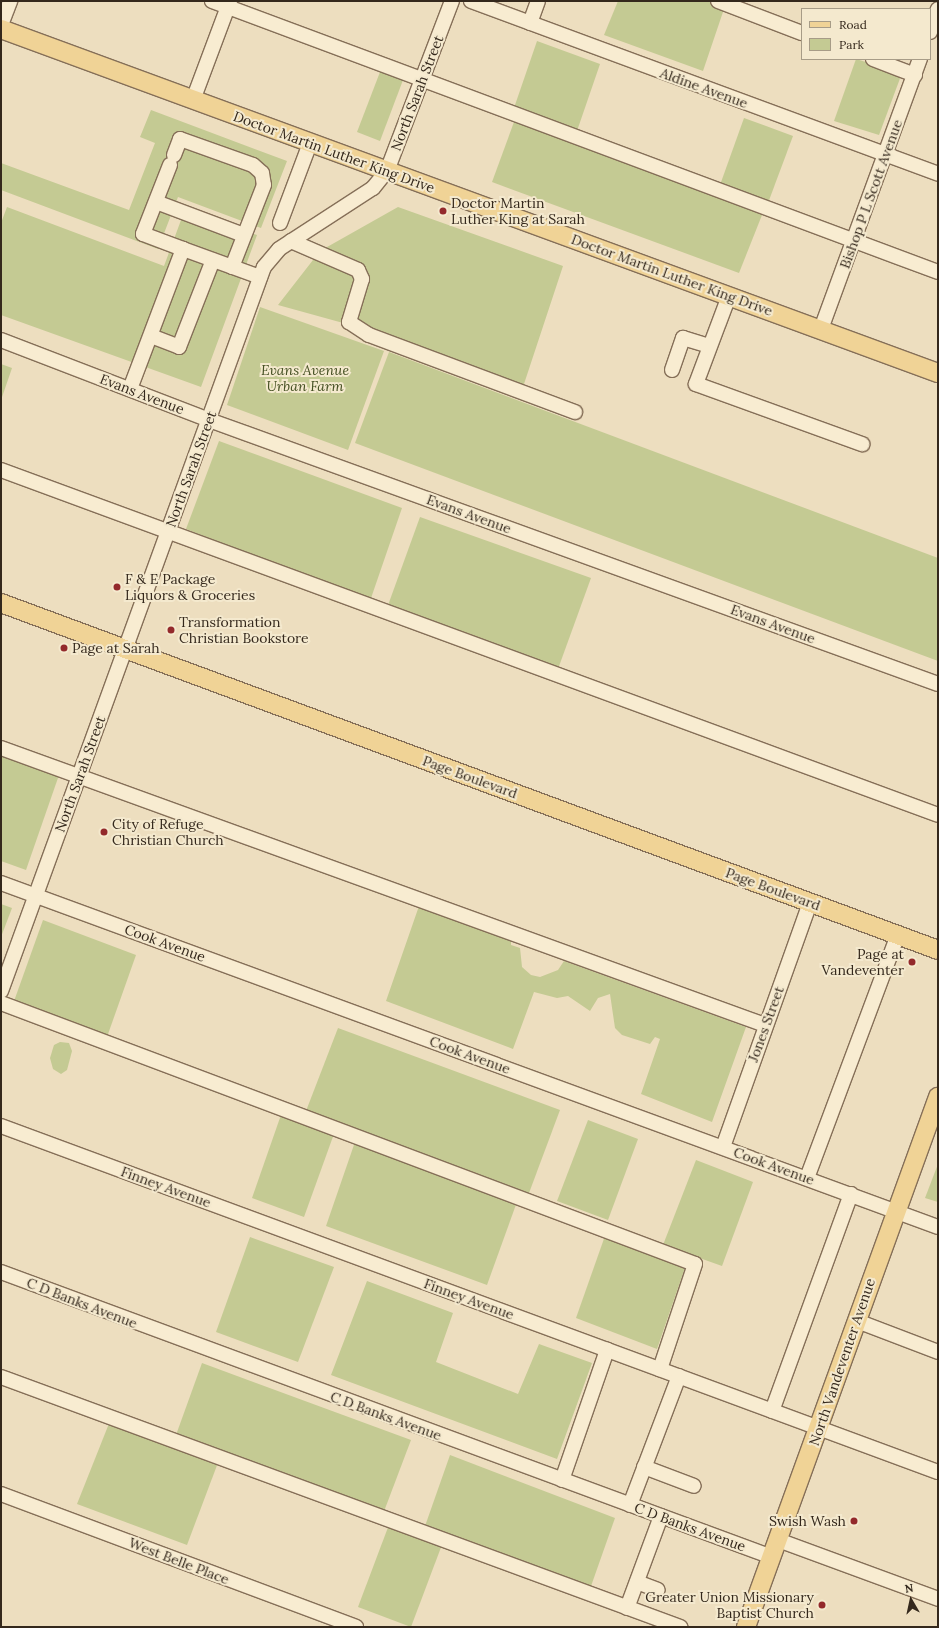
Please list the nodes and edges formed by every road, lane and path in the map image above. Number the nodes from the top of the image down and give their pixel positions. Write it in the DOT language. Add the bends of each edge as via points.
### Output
graph roads {
  1 [pos="10,1"];
  2 [pos="212,1"];
  3 [pos="452,1"];
  4 [pos="471,1"];
  5 [pos="538,1"];
  6 [pos="718,1"];
  7 [pos="228,4"];
  8 [pos="938,9"];
  9 [pos="530,23"];
  10 [pos="1,25"];
  11 [pos="1,29"];
  12 [pos="931,29"];
  13 [pos="801,32"];
  14 [pos="876,60"];
  15 [pos="920,60"];
  16 [pos="914,74"];
  17 [pos="421,78"];
  18 [pos="193,100"];
  19 [pos="310,143"];
  20 [pos="885,154"];
  21 [pos="387,171"];
  22 [pos="938,174"];
  23 [pos="156,202"];
  24 [pos="280,223"];
  25 [pos="244,236"];
  26 [pos="854,240"];
  27 [pos="291,241"];
  28 [pos="183,249"];
  29 [pos="213,260"];
  30 [pos="232,267"];
  31 [pos="938,272"];
  32 [pos="260,277"];
  33 [pos="730,296"];
  34 [pos="821,329"];
  35 [pos="151,336"];
  36 [pos="1,340"];
  37 [pos="709,346"];
  38 [pos="672,370"];
  39 [pos="938,373"];
  40 [pos="130,389"];
  41 [pos="575,412"];
  42 [pos="209,420"];
  43 [pos="862,444"];
  44 [pos="1,470"];
  45 [pos="168,532"];
  46 [pos="1,604"];
  47 [pos="124,649"];
  48 [pos="938,684"];
  49 [pos="1,748"];
  50 [pos="79,776"];
  51 [pos="938,816"];
  52 [pos="1,883"];
  53 [pos="36,896"];
  54 [pos="810,902"];
  55 [pos="898,935"];
  56 [pos="938,950"];
  57 [pos="1,990"];
  58 [pos="1,1003"];
  59 [pos="765,1025"];
  60 [pos="938,1097"];
  61 [pos="1,1126"];
  62 [pos="723,1147"];
  63 [pos="807,1178"];
  64 [pos="851,1194"];
  65 [pos="895,1211"];
  66 [pos="938,1227"];
  67 [pos="1,1272"];
  68 [pos="857,1322"];
  69 [pos="607,1350"];
  70 [pos="938,1352"];
  71 [pos="660,1369"];
  72 [pos="679,1376"];
  73 [pos="1,1377"];
  74 [pos="772,1410"];
  75 [pos="819,1428"];
  76 [pos="644,1468"];
  77 [pos="938,1472"];
  78 [pos="562,1480"];
  79 [pos="694,1486"];
  80 [pos="1,1494"];
  81 [pos="630,1505"];
  82 [pos="661,1516"];
  83 [pos="778,1540"];
  84 [pos="772,1557"];
  85 [pos="637,1582"];
  86 [pos="658,1590"];
  87 [pos="938,1599"];
  88 [pos="627,1608"];
  89 [pos="356,1627"];
  90 [pos="680,1627"];
  91 [pos="746,1627"];
  1 -- 10 [label="street"];
  2 -- 7 [label="street"];
  3 -- 17 [label="street, North Sarah Street"];
  4 -- 9 [label="street, Aldine Avenue"];
  5 -- 9 [label="street"];
  6 -- 13 [label="street"];
  7 -- 17 [label="street"];
  7 -- 18 [label="street"];
  8 -- 12 [label="street"];
  9 -- 20 [label="street, Aldine Avenue"];
  11 -- 18 [label="main road, Doctor Martin Luther King Drive"];
  14 -- 16 [label="street"];
  15 -- 16 [label="street, Bishop P L Scott Avenue"];
  16 -- 20 [label="street, Bishop P L Scott Avenue"];
  17 -- 21 [label="street, North Sarah Street"];
  17 -- 26 [label="street"];
  18 -- 19 [label="main road, Doctor Martin Luther King Drive"];
  19 -- 21 [label="main road, Doctor Martin Luther King Drive"];
  19 -- 24 [label="street"];
  20 -- 22 [label="street, Aldine Avenue"];
  20 -- 26 [label="street, Bishop P L Scott Avenue"];
  21 -- 27 [label="street, North Sarah Street" via="373,188"];
  21 -- 33 [label="main road, Doctor Martin Luther King Drive"];
  23 -- 25 [label="street"];
  23 -- 25 [label="street" via="180,139 253,165 262,173 264,185"];
  23 -- 28 [label="street" via="143,234"];
  25 -- 30 [label="street"];
  26 -- 31 [label="street"];
  26 -- 34 [label="street, Bishop P L Scott Avenue"];
  27 -- 32 [label="street, North Sarah Street" via="279,249"];
  27 -- 41 [label="street" via="358,270 362,279 349,322 369,335"];
  28 -- 29 [label="street"];
  28 -- 35 [label="street"];
  29 -- 30 [label="street"];
  29 -- 35 [label="street" via="179,347"];
  30 -- 32 [label="street"];
  32 -- 42 [label="street, North Sarah Street"];
  33 -- 34 [label="main road, Doctor Martin Luther King Drive"];
  33 -- 37 [label="street"];
  34 -- 39 [label="main road, Doctor Martin Luther King Drive"];
  35 -- 40 [label="street"];
  36 -- 40 [label="street, Evans Avenue"];
  37 -- 38 [label="street" via="682,338"];
  37 -- 43 [label="street" via="696,384"];
  40 -- 42 [label="street, Evans Avenue"];
  42 -- 45 [label="street, North Sarah Street"];
  42 -- 48 [label="street, Evans Avenue"];
  44 -- 45 [label="street"];
  45 -- 47 [label="street, North Sarah Street"];
  45 -- 51 [label="street"];
  46 -- 47 [label="main road, Page Boulevard"];
  47 -- 50 [label="street, North Sarah Street"];
  47 -- 54 [label="main road, Page Boulevard"];
  49 -- 50 [label="street"];
  50 -- 53 [label="street, North Sarah Street"];
  50 -- 59 [label="street"];
  52 -- 53 [label="street, Cook Avenue"];
  53 -- 57 [label="street, North Sarah Street"];
  53 -- 62 [label="street, Cook Avenue"];
  54 -- 55 [label="main road, Page Boulevard"];
  54 -- 59 [label="street, Jones Street"];
  55 -- 56 [label="main road, Page Boulevard"];
  55 -- 63 [label="street"];
  58 -- 71 [label="street" via="695,1264"];
  59 -- 62 [label="street, Jones Street"];
  60 -- 65 [label="main road, North Vandeventer Avenue"];
  61 -- 69 [label="street, Finney Avenue"];
  62 -- 63 [label="street, Cook Avenue"];
  63 -- 64 [label="street, Cook Avenue"];
  64 -- 65 [label="street, Cook Avenue"];
  64 -- 74 [label="street"];
  65 -- 66 [label="street, Cook Avenue"];
  65 -- 68 [label="main road, North Vandeventer Avenue"];
  67 -- 78 [label="street, C D Banks Avenue"];
  68 -- 70 [label="street"];
  68 -- 75 [label="main road, North Vandeventer Avenue"];
  69 -- 71 [label="street, Finney Avenue"];
  69 -- 78 [label="street"];
  71 -- 72 [label="street, Finney Avenue"];
  72 -- 74 [label="street, Finney Avenue"];
  72 -- 76 [label="street"];
  73 -- 88 [label="street"];
  74 -- 75 [label="street, Finney Avenue"];
  75 -- 77 [label="street, Finney Avenue"];
  75 -- 83 [label="main road, North Vandeventer Avenue"];
  76 -- 79 [label="street"];
  76 -- 81 [label="street"];
  78 -- 81 [label="street, C D Banks Avenue"];
  80 -- 89 [label="street, West Belle Place"];
  81 -- 82 [label="street, C D Banks Avenue"];
  82 -- 84 [label="street, C D Banks Avenue"];
  82 -- 85 [label="street"];
  83 -- 84 [label="main road, North Vandeventer Avenue"];
  83 -- 87 [label="street"];
  84 -- 91 [label="main road, North Vandeventer Avenue"];
  85 -- 86 [label="street"];
  85 -- 88 [label="street"];
  88 -- 90 [label="street"];
}
